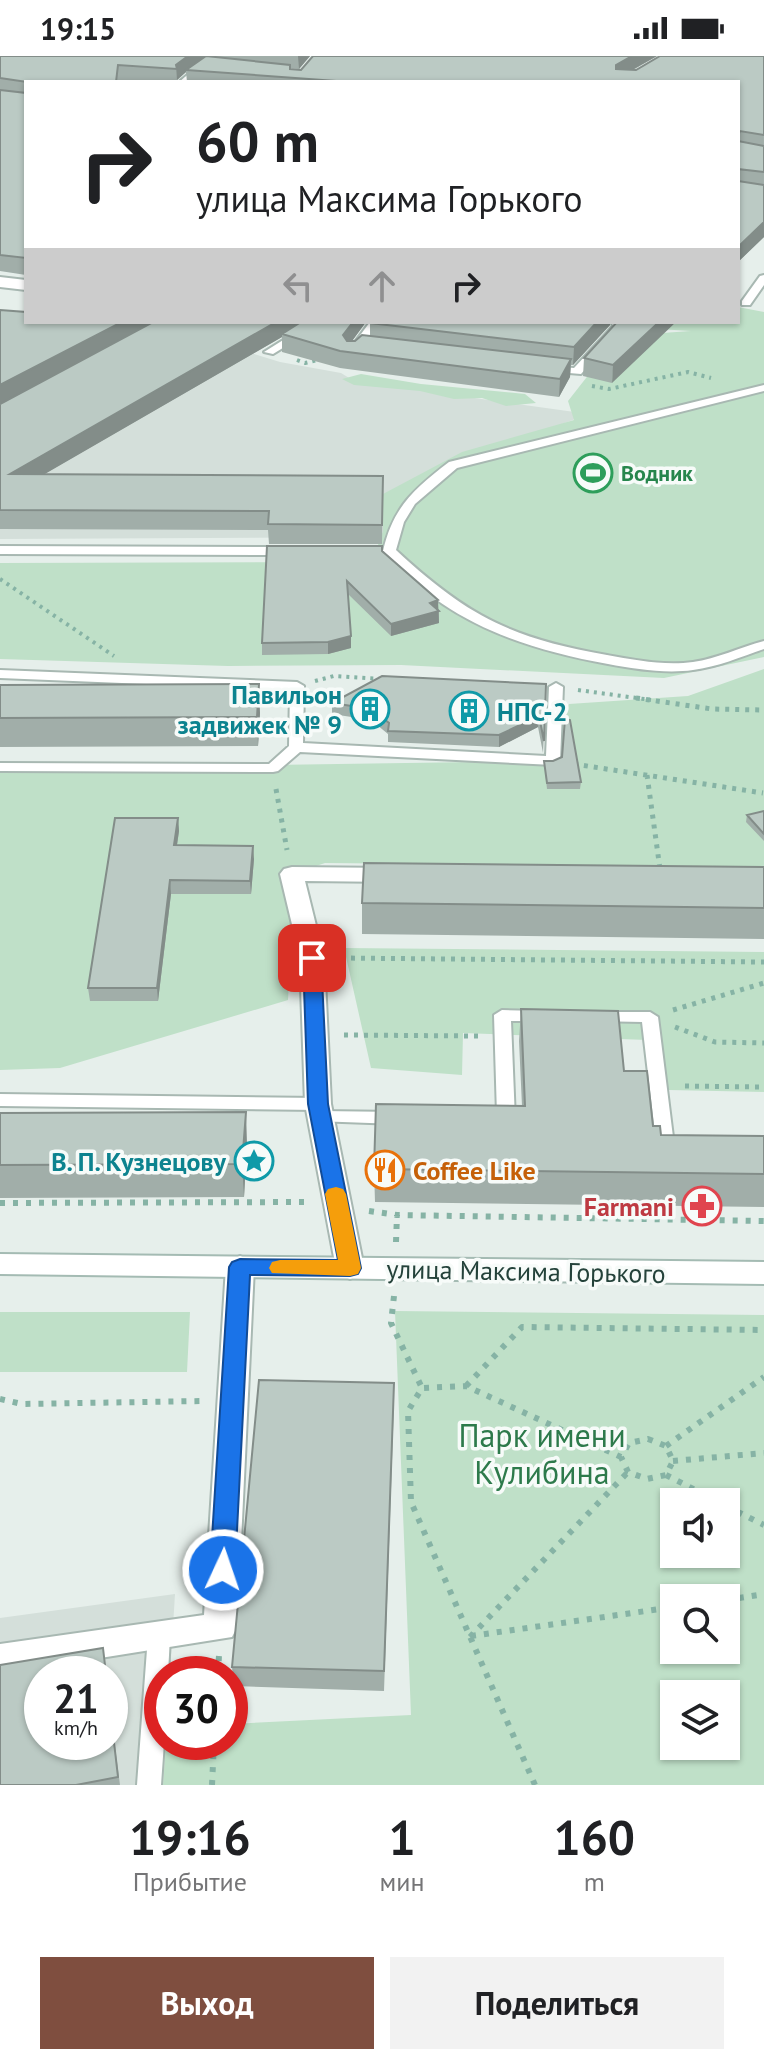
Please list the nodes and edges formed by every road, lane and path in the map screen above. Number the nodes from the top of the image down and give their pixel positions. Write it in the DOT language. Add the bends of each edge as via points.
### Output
graph roads {
  1 [pos="218,61"];
  2 [pos="186,80"];
  3 [pos="764,278"];
  4 [pos="0,282"];
  5 [pos="24,285"];
  6 [pos="746,303"];
  7 [pos="317,324"];
  8 [pos="374,324"];
  9 [pos="618,324"];
  10 [pos="373,347"];
  11 [pos="269,352"];
  12 [pos="530,366"];
  13 [pos="577,372"];
  14 [pos="756,390"];
  15 [pos="0,550"];
  16 [pos="297,551"];
  17 [pos="0,579"];
  18 [pos="764,645"];
  19 [pos="0,674"];
  20 [pos="382,679"];
  21 [pos="152,681"];
  22 [pos="297,686"];
  23 [pos="556,687"];
  24 [pos="764,710"];
  25 [pos="296,747"];
  26 [pos="553,761"];
  27 [pos="0,767"];
  28 [pos="273,768"];
  29 [pos="647,775"];
  30 [pos="763,793"];
  31 [pos="292,874"];
  32 [pos="415,875"];
  33 [pos="661,878"];
  34 [pos="312,958"];
  35 [pos="764,962"];
  36 [pos="764,983"];
  37 [pos="650,1017"];
  38 [pos="315,1034"];
  39 [pos="503,1036"];
  40 [pos="764,1043"];
  41 [pos="658,1086"];
  42 [pos="764,1087"];
  43 [pos="0,1100"];
  44 [pos="319,1111"];
  45 [pos="413,1119"];
  46 [pos="475,1119"];
  47 [pos="694,1150"];
  48 [pos="0,1203"];
  49 [pos="338,1206"];
  50 [pos="397,1215"];
  51 [pos="764,1221"];
  52 [pos="0,1264"];
  53 [pos="240,1267"];
  54 [pos="350,1268"];
  55 [pos="396,1269"];
  56 [pos="764,1273"];
  57 [pos="764,1330"];
  58 [pos="764,1377"];
  59 [pos="466,1386"];
  60 [pos="422,1388"];
  61 [pos="0,1399"];
  62 [pos="231,1400"];
  63 [pos="666,1446"];
  64 [pos="764,1453"];
  65 [pos="621,1457"];
  66 [pos="673,1461"];
  67 [pos="628,1472"];
  68 [pos="666,1475"];
  69 [pos="692,1488"];
  70 [pos="740,1513"];
  71 [pos="764,1525"];
  72 [pos="764,1594"];
  73 [pos="740,1598"];
  74 [pos="660,1609"];
  75 [pos="159,1636"];
  76 [pos="470,1637"];
  77 [pos="0,1659"];
  78 [pos="213,1760"];
  79 [pos="149,1785"];
  80 [pos="212,1785"];
  81 [pos="535,1785"];
  1 -- 2 [label="lane"];
  3 -- 6 [label="lane"];
  4 -- 5 [label="street"];
  7 -- 11 [label="lane"];
  8 -- 10 [label="lane" via="354,350"];
  9 -- 13 [label="lane"];
  12 -- 13 [label="lane"];
  13 -- 14 [label="path" via="580,384 609,389 688,372"];
  14 -- 18 [label="lane" via="453,465 414,495 382,551 443,600 488,627 571,653 692,666"];
  15 -- 16 [label="lane"];
  17 -- 21 [label="path"];
  19 -- 21 [label="lane"];
  20 -- 22 [label="path" via="334,676"];
  21 -- 22 [label="lane"];
  22 -- 25 [label="lane"];
  23 -- 24 [label="path" via="712,709"];
  23 -- 26 [label="lane"];
  25 -- 26 [label="lane"];
  25 -- 28 [label="lane"];
  26 -- 29 [label="path"];
  27 -- 28 [label="lane"];
  28 -- 31 [label="path"];
  29 -- 30 [label="path"];
  29 -- 33 [label="path"];
  31 -- 32 [label="street"];
  31 -- 34 [label="street"];
  34 -- 35 [label="path"];
  34 -- 38 [label="street"];
  36 -- 37 [label="path"];
  37 -- 39 [label="lane" via="502,1015"];
  37 -- 40 [label="path" via="715,1042"];
  37 -- 41 [label="lane"];
  38 -- 39 [label="path"];
  38 -- 44 [label="street"];
  39 -- 46 [label="lane" via="506,1120"];
  41 -- 42 [label="path"];
  41 -- 47 [label="lane" via="666,1150"];
  43 -- 44 [label="lane"];
  44 -- 45 [label="lane"];
  44 -- 49 [label="street"];
  48 -- 49 [label="path"];
  49 -- 50 [label="path"];
  49 -- 54 [label="street"];
  50 -- 51 [label="path"];
  50 -- 55 [label="path"];
  52 -- 53 [label="street, улица Максима Горького"];
  53 -- 54 [label="street, улица Максима Горького"];
  53 -- 62 [label="street"];
  54 -- 55 [label="street, улица Максима Горького"];
  55 -- 56 [label="street, улица Максима Горького"];
  55 -- 60 [label="path" via="391,1323"];
  57 -- 59 [label="path" via="522,1327"];
  58 -- 63 [label="path"];
  59 -- 60 [label="path"];
  59 -- 65 [label="path"];
  60 -- 76 [label="path" via="408,1411 411,1502"];
  61 -- 62 [label="path" via="22,1404"];
  62 -- 75 [label="street" via="220,1627"];
  63 -- 65 [label="path" via="648,1439 629,1443"];
  63 -- 66 [label="path"];
  64 -- 66 [label="path"];
  65 -- 67 [label="path"];
  66 -- 68 [label="path"];
  67 -- 68 [label="path" via="647,1479"];
  67 -- 76 [label="path"];
  68 -- 69 [label="path"];
  70 -- 71 [label="path"];
  72 -- 73 [label="path"];
  74 -- 76 [label="path"];
  75 -- 77 [label="street"];
  75 -- 79 [label="lane"];
  76 -- 81 [label="path"];
  78 -- 80 [label="path"];
}
